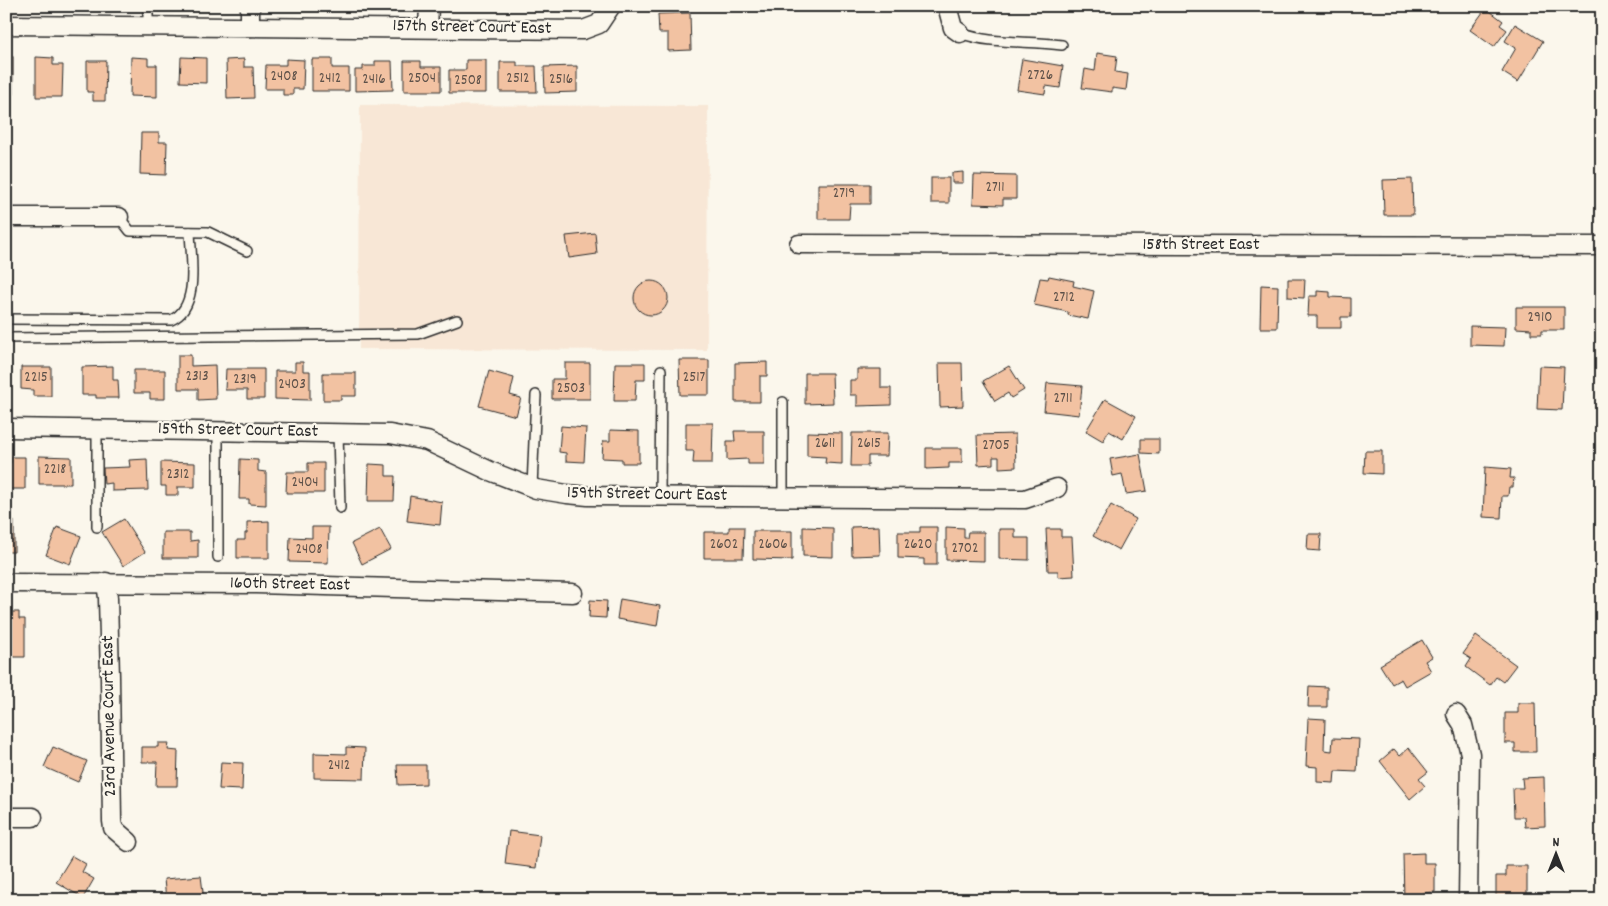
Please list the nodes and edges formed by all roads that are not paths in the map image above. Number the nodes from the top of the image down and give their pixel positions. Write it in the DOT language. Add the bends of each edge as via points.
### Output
graph roads {
  1 [pos="148,6"];
  2 [pos="250,6"];
  3 [pos="429,6"];
  4 [pos="947,6"];
  5 [pos="607,12"];
  6 [pos="6,25"];
  7 [pos="148,27"];
  8 [pos="250,27"];
  9 [pos="428,28"];
  10 [pos="960,33"];
  11 [pos="1062,46"];
  12 [pos="6,217"];
  13 [pos="119,217"];
  14 [pos="190,232"];
  15 [pos="799,244"];
  16 [pos="1602,246"];
  17 [pos="248,251"];
  18 [pos="6,319"];
  19 [pos="457,320"];
  20 [pos="6,338"];
  21 [pos="661,370"];
  22 [pos="536,395"];
  23 [pos="783,402"];
  24 [pos="6,428"];
  25 [pos="97,429"];
  26 [pos="218,431"];
  27 [pos="338,432"];
  28 [pos="532,487"];
  29 [pos="1057,488"];
  30 [pos="660,496"];
  31 [pos="783,497"];
  32 [pos="340,508"];
  33 [pos="97,528"];
  34 [pos="218,557"];
  35 [pos="6,582"];
  36 [pos="106,582"];
  37 [pos="573,593"];
  38 [pos="1456,714"];
  39 [pos="6,816"];
  40 [pos="33,816"];
  41 [pos="129,842"];
  42 [pos="1468,900"];
  1 -- 7 [label="lane"];
  2 -- 8 [label="street"];
  3 -- 9 [label="street"];
  4 -- 10 [label="street" via="953,28"];
  5 -- 9 [label="street, 157th Street Court East" via="599,24 582,30"];
  6 -- 7 [label="street, 157th Street Court East"];
  7 -- 8 [label="street, 157th Street Court East"];
  8 -- 9 [label="street, 157th Street Court East"];
  10 -- 11 [label="lane" via="976,39"];
  12 -- 13 [label="street"];
  13 -- 14 [label="lane" via="130,231"];
  14 -- 17 [label="lane" via="208,232"];
  14 -- 18 [label="lane" via="192,286 184,310 175,319"];
  15 -- 16 [label="street, 158th Street East"];
  19 -- 20 [label="lane" via="418,334"];
  21 -- 30 [label="lane"];
  22 -- 28 [label="lane"];
  23 -- 31 [label="lane"];
  24 -- 25 [label="street, 159th Street Court East"];
  25 -- 26 [label="street, 159th Street Court East"];
  25 -- 33 [label="lane"];
  26 -- 27 [label="street, 159th Street Court East"];
  26 -- 34 [label="lane"];
  27 -- 28 [label="street, 159th Street Court East" via="390,434 427,441"];
  27 -- 32 [label="lane"];
  28 -- 30 [label="street, 159th Street Court East" via="588,496"];
  29 -- 31 [label="street, 159th Street Court East" via="1025,499"];
  30 -- 31 [label="street, 159th Street Court East"];
  35 -- 36 [label="street, 160th Street East"];
  36 -- 37 [label="street, 160th Street East"];
  36 -- 41 [label="street, 23rd Avenue Court East" via="112,821 113,828"];
  38 -- 42 [label="street" via="1464,725 1470,754"];
  39 -- 40 [label="street"];
}
